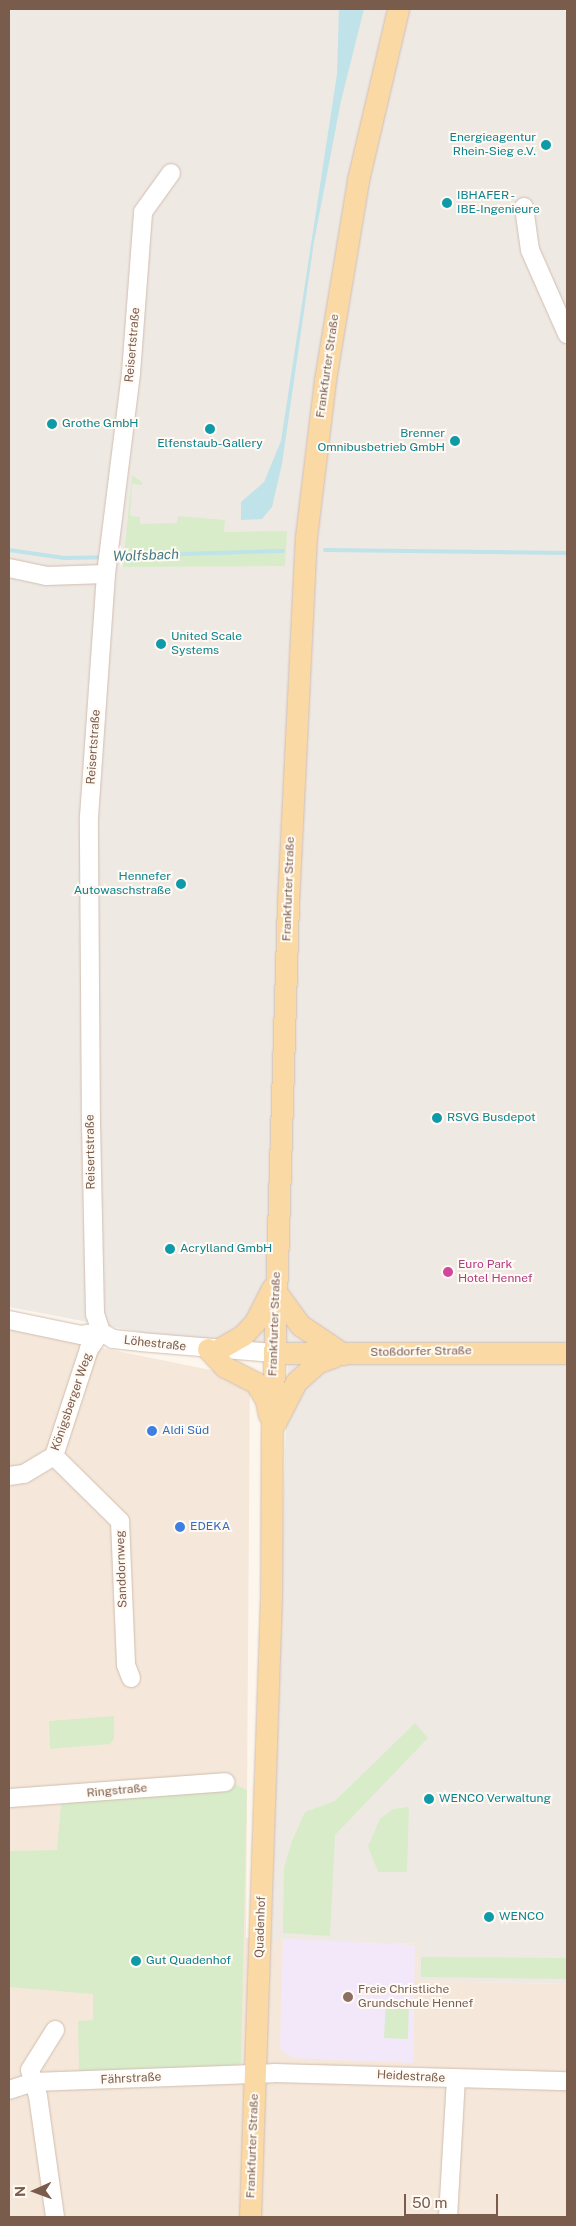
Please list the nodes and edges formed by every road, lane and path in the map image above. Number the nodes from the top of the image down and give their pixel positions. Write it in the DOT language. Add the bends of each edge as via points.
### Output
graph roads {
  1 [pos="398,9"];
  2 [pos="171,173"];
  3 [pos="524,207"];
  4 [pos="567,334"];
  5 [pos="107,562"];
  6 [pos="9,568"];
  7 [pos="276,1285"];
  8 [pos="9,1320"];
  9 [pos="101,1332"];
  10 [pos="214,1349"];
  11 [pos="274,1353"];
  12 [pos="567,1353"];
  13 [pos="343,1354"];
  14 [pos="272,1430"];
  15 [pos="54,1456"];
  16 [pos="9,1476"];
  17 [pos="131,1678"];
  18 [pos="265,1779"];
  19 [pos="225,1782"];
  20 [pos="9,1798"];
  21 [pos="55,2030"];
  22 [pos="255,2076"];
  23 [pos="456,2080"];
  24 [pos="567,2080"];
  25 [pos="33,2082"];
  26 [pos="9,2090"];
  27 [pos="55,2217"];
  28 [pos="250,2217"];
  29 [pos="448,2217"];
  1 -- 7 [label="main road, Frankfurter Straße" via="358,180 308,515 289,874"];
  2 -- 5 [label="street, Reisertstraße" via="144,212 131,373"];
  3 -- 4 [label="street" via="530,250"];
  5 -- 6 [label="street" via="46,576"];
  5 -- 9 [label="street, Reisertstraße" via="89,817 90,1090 96,1314"];
  7 -- 10 [label="main road" via="255,1322 243,1335"];
  7 -- 11 [label="main road, Frankfurter Straße"];
  7 -- 13 [label="main road" via="300,1326"];
  8 -- 9 [label="street, Löhestraße" via="81,1335"];
  9 -- 10 [label="street, Löhestraße" via="112,1339"];
  9 -- 15 [label="street, Königsberger Weg" via="89,1349"];
  10 -- 11 [label="street, Löhestraße"];
  10 -- 14 [label="main road" via="225,1367 256,1383 266,1400"];
  11 -- 13 [label="main road, Stoßdorfer Straße"];
  11 -- 14 [label="main road, Frankfurter Straße"];
  12 -- 13 [label="main road, Stoßdorfer Straße" via="452,1351"];
  13 -- 14 [label="main road" via="318,1362 296,1382"];
  14 -- 18 [label="main road, Frankfurter Straße"];
  15 -- 16 [label="street, Königsberger Weg" via="24,1474"];
  15 -- 17 [label="street, Sanddornweg" via="120,1521 126,1665"];
  18 -- 22 [label="main road, Quadenhof"];
  19 -- 20 [label="street, Ringstraße"];
  21 -- 25 [label="street" via="32,2064"];
  22 -- 23 [label="street, Heidestraße" via="301,2073"];
  22 -- 25 [label="street, Fährstraße"];
  22 -- 28 [label="main road, Frankfurter Straße"];
  23 -- 24 [label="street, Heidestraße"];
  23 -- 29 [label="street"];
  25 -- 26 [label="street, Fährstraße"];
  25 -- 27 [label="street" via="38,2096"];
}
